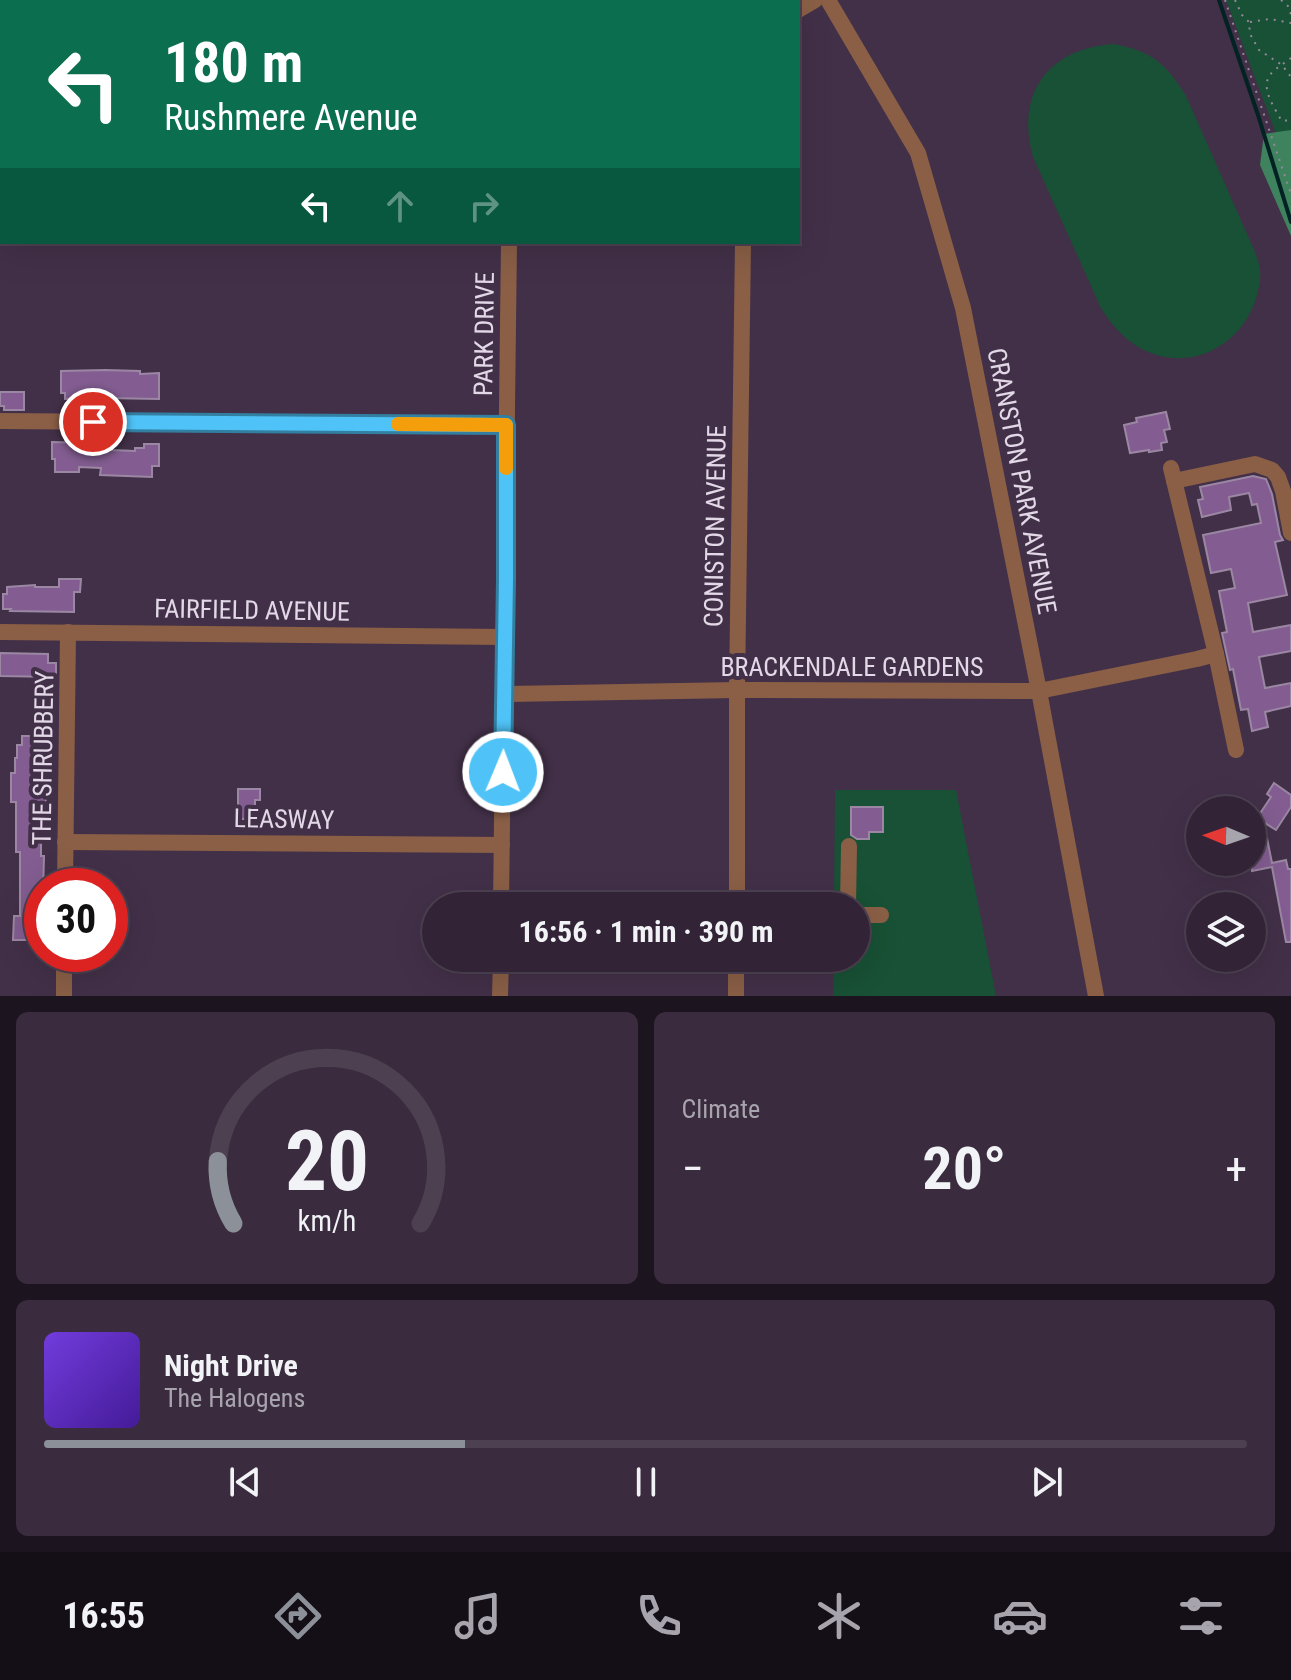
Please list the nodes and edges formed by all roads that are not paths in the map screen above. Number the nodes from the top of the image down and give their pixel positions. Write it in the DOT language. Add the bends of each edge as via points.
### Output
graph roads {
  1 [pos="828,0"];
  2 [pos="509,244"];
  3 [pos="743,244"];
  4 [pos="0,421"];
  5 [pos="506,425"];
  6 [pos="1291,533"];
  7 [pos="0,632"];
  8 [pos="68,632"];
  9 [pos="504,637"];
  10 [pos="1216,654"];
  11 [pos="737,690"];
  12 [pos="1039,691"];
  13 [pos="504,694"];
  14 [pos="1236,750"];
  15 [pos="65,842"];
  16 [pos="502,845"];
  17 [pos="849,846"];
  18 [pos="65,868"];
  19 [pos="501,892"];
  20 [pos="737,892"];
  21 [pos="848,892"];
  22 [pos="870,915"];
  23 [pos="881,915"];
  24 [pos="64,972"];
  25 [pos="501,972"];
  26 [pos="736,972"];
  27 [pos="64,996"];
  28 [pos="500,996"];
  29 [pos="736,996"];
  30 [pos="1096,996"];
  1 -- 12 [label="street, CRANSTON PARK AVENUE" via="918,153 963,308"];
  2 -- 5 [label="street, PARK DRIVE"];
  3 -- 11 [label="street, CONISTON AVENUE"];
  4 -- 5 [label="street"];
  5 -- 9 [label="street, PARK DRIVE"];
  6 -- 10 [label="street" via="1283,491 1272,470 1255,464 1173,475"];
  7 -- 8 [label="street, FAIRFIELD AVENUE"];
  8 -- 9 [label="street, FAIRFIELD AVENUE"];
  8 -- 15 [label="street, THE SHRUBBERY"];
  9 -- 13 [label="street, PARK DRIVE"];
  10 -- 12 [label="street, BRACKENDALE GARDENS"];
  10 -- 14 [label="street"];
  11 -- 12 [label="street, BRACKENDALE GARDENS"];
  11 -- 13 [label="street, BRACKENDALE GARDENS"];
  11 -- 20 [label="street, CONISTON AVENUE"];
  12 -- 30 [label="street, CRANSTON PARK AVENUE"];
  13 -- 16 [label="street, PARK DRIVE"];
  15 -- 16 [label="street, LEASWAY"];
  15 -- 18 [label="street, THE SHRUBBERY"];
  16 -- 19 [label="street, PARK DRIVE"];
  17 -- 21 [label="street"];
  22 -- 23 [label="street"];
  24 -- 27 [label="street"];
  25 -- 28 [label="street"];
  26 -- 29 [label="street"];
}
